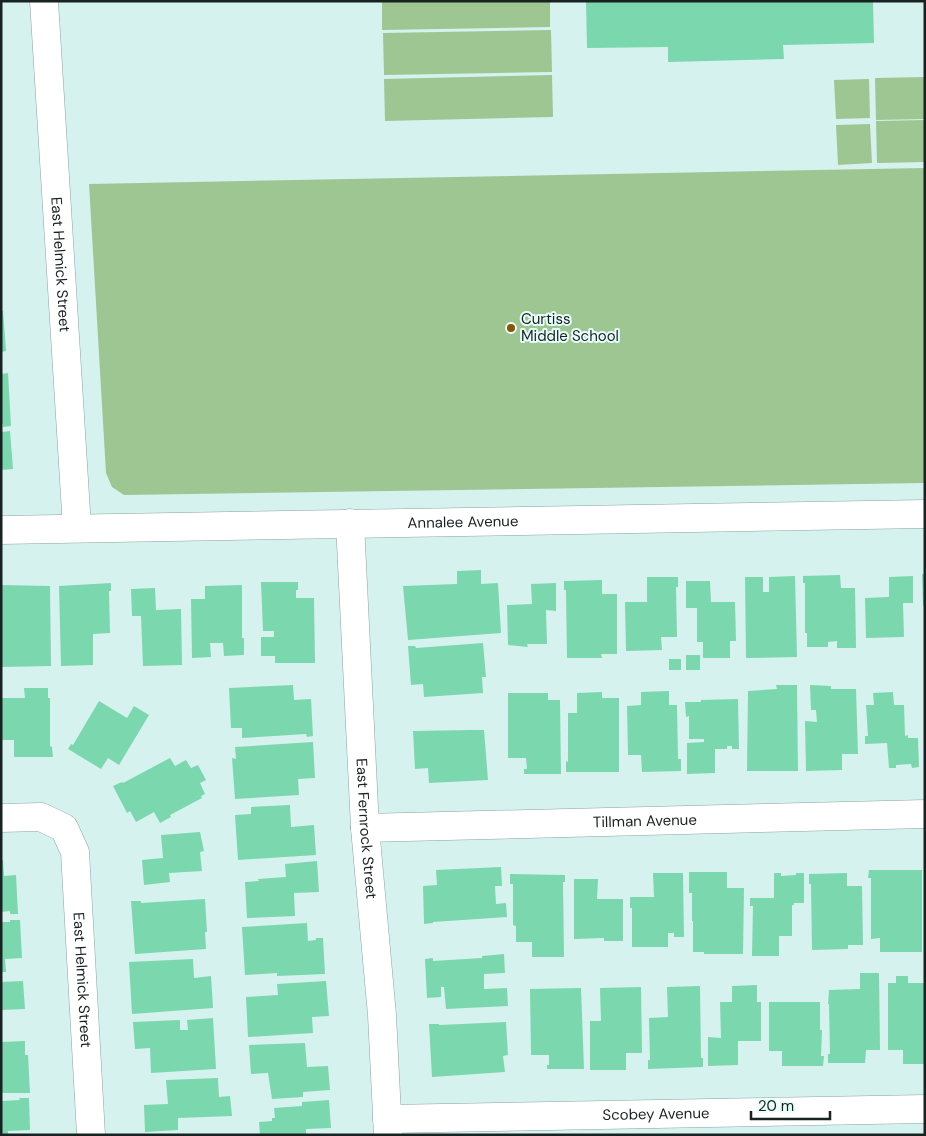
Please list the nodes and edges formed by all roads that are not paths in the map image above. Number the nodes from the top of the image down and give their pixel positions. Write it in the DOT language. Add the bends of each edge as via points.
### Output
graph roads {
  1 [pos="44,1"];
  2 [pos="925,514"];
  3 [pos="350,523"];
  4 [pos="77,528"];
  5 [pos="1,530"];
  6 [pos="925,814"];
  7 [pos="1,818"];
  8 [pos="365,828"];
  9 [pos="925,1108"];
  10 [pos="388,1127"];
  11 [pos="91,1135"];
  1 -- 4 [label="street, East Helmick Street"];
  2 -- 3 [label="street, Annalee Avenue"];
  3 -- 4 [label="street, Annalee Avenue"];
  3 -- 8 [label="street, East Fernrock Street"];
  4 -- 5 [label="street, Annalee Avenue"];
  6 -- 8 [label="street, Tillman Avenue"];
  7 -- 11 [label="street, East Helmick Street" via="41,817 64,828 75,852"];
  8 -- 10 [label="street, East Fernrock Street" via="382,1016"];
  9 -- 10 [label="street, Scobey Avenue"];
}
